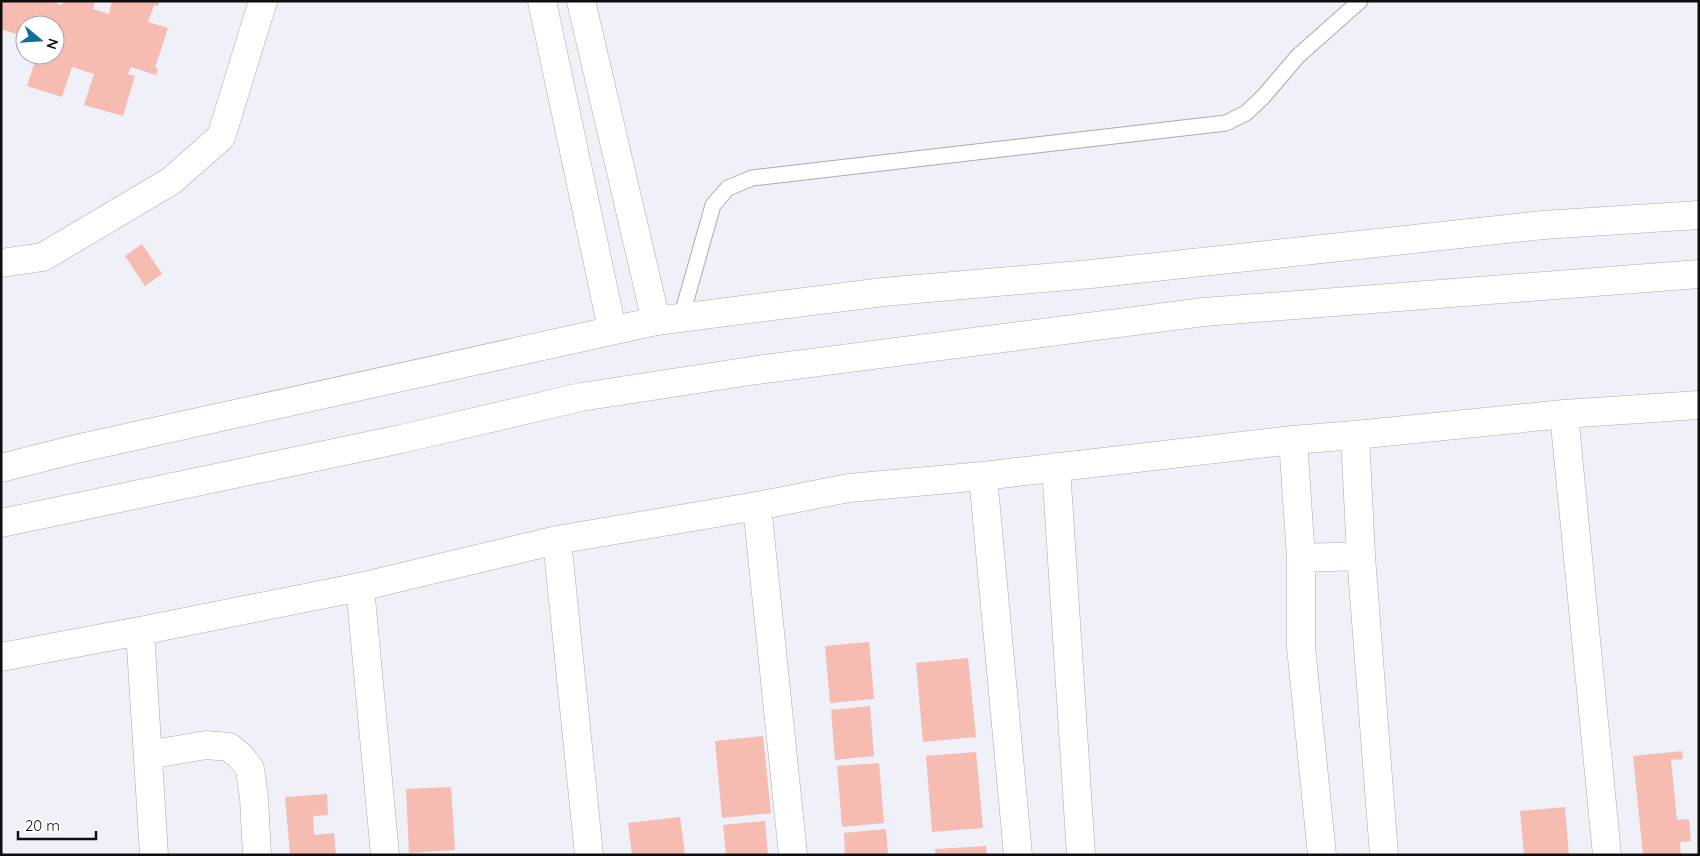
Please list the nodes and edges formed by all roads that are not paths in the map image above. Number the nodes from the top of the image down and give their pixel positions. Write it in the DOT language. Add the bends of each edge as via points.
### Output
graph roads {
  1 [pos="263,1"];
  2 [pos="542,1"];
  3 [pos="581,1"];
  4 [pos="1360,1"];
  5 [pos="1699,215"];
  6 [pos="1,263"];
  7 [pos="1695,278"];
  8 [pos="668,319"];
  9 [pos="612,329"];
  10 [pos="1699,405"];
  11 [pos="1564,414"];
  12 [pos="1355,435"];
  13 [pos="1293,440"];
  14 [pos="1056,467"];
  15 [pos="1,468"];
  16 [pos="983,476"];
  17 [pos="757,506"];
  18 [pos="1,523"];
  19 [pos="557,540"];
  20 [pos="1361,556"];
  21 [pos="1300,558"];
  22 [pos="360,587"];
  23 [pos="140,631"];
  24 [pos="1,657"];
  25 [pos="148,755"];
  26 [pos="154,855"];
  27 [pos="257,855"];
  28 [pos="385,855"];
  29 [pos="589,855"];
  30 [pos="793,855"];
  31 [pos="1018,855"];
  32 [pos="1082,855"];
  33 [pos="1322,855"];
  34 [pos="1384,855"];
  35 [pos="1607,855"];
  1 -- 6 [label="street" via="221,137 171,181 43,257"];
  2 -- 9 [label="street"];
  3 -- 8 [label="street"];
  4 -- 8 [label="lane" via="1298,56 1246,113 1226,123 752,178 728,188 714,205"];
  5 -- 8 [label="street" via="1543,226 1091,274 883,292"];
  7 -- 18 [label="street" via="1204,312 757,370 581,397 401,439"];
  8 -- 9 [label="street"];
  9 -- 15 [label="street"];
  10 -- 11 [label="street"];
  11 -- 12 [label="street"];
  11 -- 35 [label="street"];
  12 -- 13 [label="street"];
  12 -- 20 [label="street"];
  13 -- 14 [label="street"];
  13 -- 21 [label="street"];
  14 -- 16 [label="street"];
  14 -- 32 [label="street"];
  16 -- 17 [label="street" via="849,488"];
  16 -- 31 [label="street"];
  17 -- 19 [label="street"];
  17 -- 30 [label="street"];
  19 -- 22 [label="street"];
  19 -- 29 [label="street"];
  20 -- 21 [label="street"];
  20 -- 34 [label="street"];
  21 -- 33 [label="street" via="1302,647"];
  22 -- 23 [label="street"];
  22 -- 28 [label="street"];
  23 -- 24 [label="street"];
  23 -- 25 [label="street"];
  25 -- 26 [label="street"];
  25 -- 27 [label="street" via="206,745 229,747 240,756 250,770"];
}
